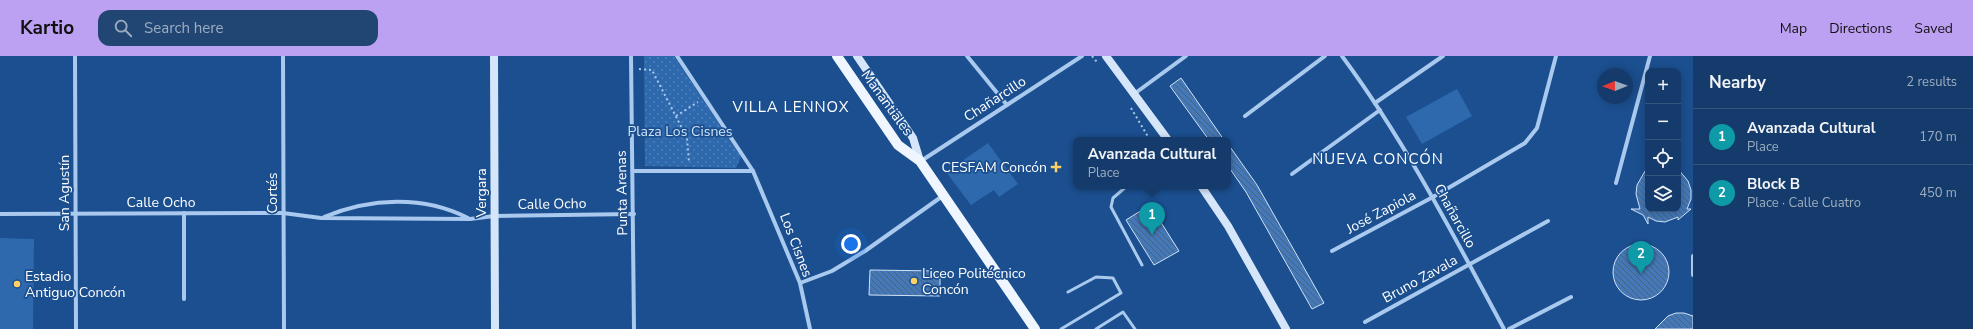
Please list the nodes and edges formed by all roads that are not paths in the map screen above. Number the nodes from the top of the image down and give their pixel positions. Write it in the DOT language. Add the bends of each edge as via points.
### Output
graph roads {
  1 [pos="75,56"];
  2 [pos="283,56"];
  3 [pos="494,56"];
  4 [pos="631,56"];
  5 [pos="677,56"];
  6 [pos="837,56"];
  7 [pos="857,56"];
  8 [pos="967,56"];
  9 [pos="1082,56"];
  10 [pos="1106,56"];
  11 [pos="1186,56"];
  12 [pos="1324,56"];
  13 [pos="1342,56"];
  14 [pos="1443,56"];
  15 [pos="1556,56"];
  16 [pos="1650,56"];
  17 [pos="1133,94"];
  18 [pos="1375,103"];
  19 [pos="1007,105"];
  20 [pos="1380,110"];
  21 [pos="1245,116"];
  22 [pos="1166,137"];
  23 [pos="920,161"];
  24 [pos="633,171"];
  25 [pos="753,171"];
  26 [pos="1292,174"];
  27 [pos="1616,183"];
  28 [pos="1124,189"];
  29 [pos="1203,189"];
  30 [pos="944,195"];
  31 [pos="1432,197"];
  32 [pos="184,213"];
  33 [pos="283,213"];
  34 [pos="0,214"];
  35 [pos="76,214"];
  36 [pos="634,214"];
  37 [pos="494,216"];
  38 [pos="321,218"];
  39 [pos="470,219"];
  40 [pos="1548,221"];
  41 [pos="1332,251"];
  42 [pos="1693,256"];
  43 [pos="1469,264"];
  44 [pos="1142,265"];
  45 [pos="1693,275"];
  46 [pos="800,283"];
  47 [pos="1068,292"];
  48 [pos="1571,296"];
  49 [pos="184,299"];
  50 [pos="1365,322"];
  51 [pos="76,329"];
  52 [pos="284,329"];
  53 [pos="495,329"];
  54 [pos="634,329"];
  55 [pos="810,329"];
  56 [pos="1035,329"];
  57 [pos="1061,329"];
  58 [pos="1096,329"];
  59 [pos="1135,329"];
  60 [pos="1286,329"];
  61 [pos="1504,329"];
  62 [pos="1509,329"];
  1 -- 35 [label="street, San Agustín"];
  2 -- 33 [label="street, Cortés"];
  3 -- 37 [label="street, Vergara"];
  4 -- 24 [label="street, Punta Arenas"];
  5 -- 25 [label="street, Los Cisnes"];
  6 -- 23 [label="main road, Manantiales" via="898,145"];
  7 -- 23 [label="street, Manantiales" via="913,138"];
  8 -- 19 [label="street"];
  9 -- 19 [label="street, Chañarcillo"];
  10 -- 17 [label="street"];
  11 -- 17 [label="street"];
  12 -- 21 [label="street"];
  13 -- 18 [label="street, Chañarcillo"];
  14 -- 18 [label="street"];
  15 -- 31 [label="street, José Zapiola" via="1539,122 1530,139"];
  16 -- 27 [label="street"];
  17 -- 22 [label="street"];
  18 -- 20 [label="street, Chañarcillo"];
  19 -- 23 [label="street, Chañarcillo"];
  20 -- 26 [label="street"];
  20 -- 31 [label="street, Chañarcillo"];
  23 -- 30 [label="main road, Manantiales"];
  24 -- 25 [label="street"];
  24 -- 36 [label="street, Punta Arenas"];
  25 -- 46 [label="street, Los Cisnes"];
  28 -- 44 [label="lane" via="1113,198 1112,208"];
  29 -- 60 [label="street" via="1228,226"];
  30 -- 46 [label="street" via="865,251 832,271"];
  30 -- 56 [label="main road, Manantiales"];
  31 -- 41 [label="street, José Zapiola"];
  31 -- 43 [label="street, Chañarcillo"];
  32 -- 33 [label="street, Calle Ocho"];
  32 -- 35 [label="street, Calle Ocho"];
  32 -- 49 [label="street"];
  33 -- 38 [label="street, Calle Ocho"];
  33 -- 52 [label="street, Cortés"];
  34 -- 35 [label="street, Calle Ocho"];
  35 -- 51 [label="street, San Agustín"];
  36 -- 37 [label="street, Calle Ocho"];
  36 -- 54 [label="street, Punta Arenas"];
  37 -- 39 [label="street, Calle Ocho"];
  37 -- 53 [label="street, Vergara"];
  38 -- 39 [label="street, Calle Ocho"];
  38 -- 39 [label="street, Calle Ocho" via="361,205 401,202 435,205"];
  40 -- 43 [label="street, Bruno Zavala"];
  42 -- 45 [label="street"];
  43 -- 50 [label="street, Bruno Zavala"];
  43 -- 61 [label="street, Chañarcillo"];
  46 -- 55 [label="street, Los Cisnes"];
  47 -- 57 [label="lane" via="1096,277 1113,278 1121,293"];
  48 -- 62 [label="street"];
  58 -- 59 [label="lane" via="1123,312"];
}
